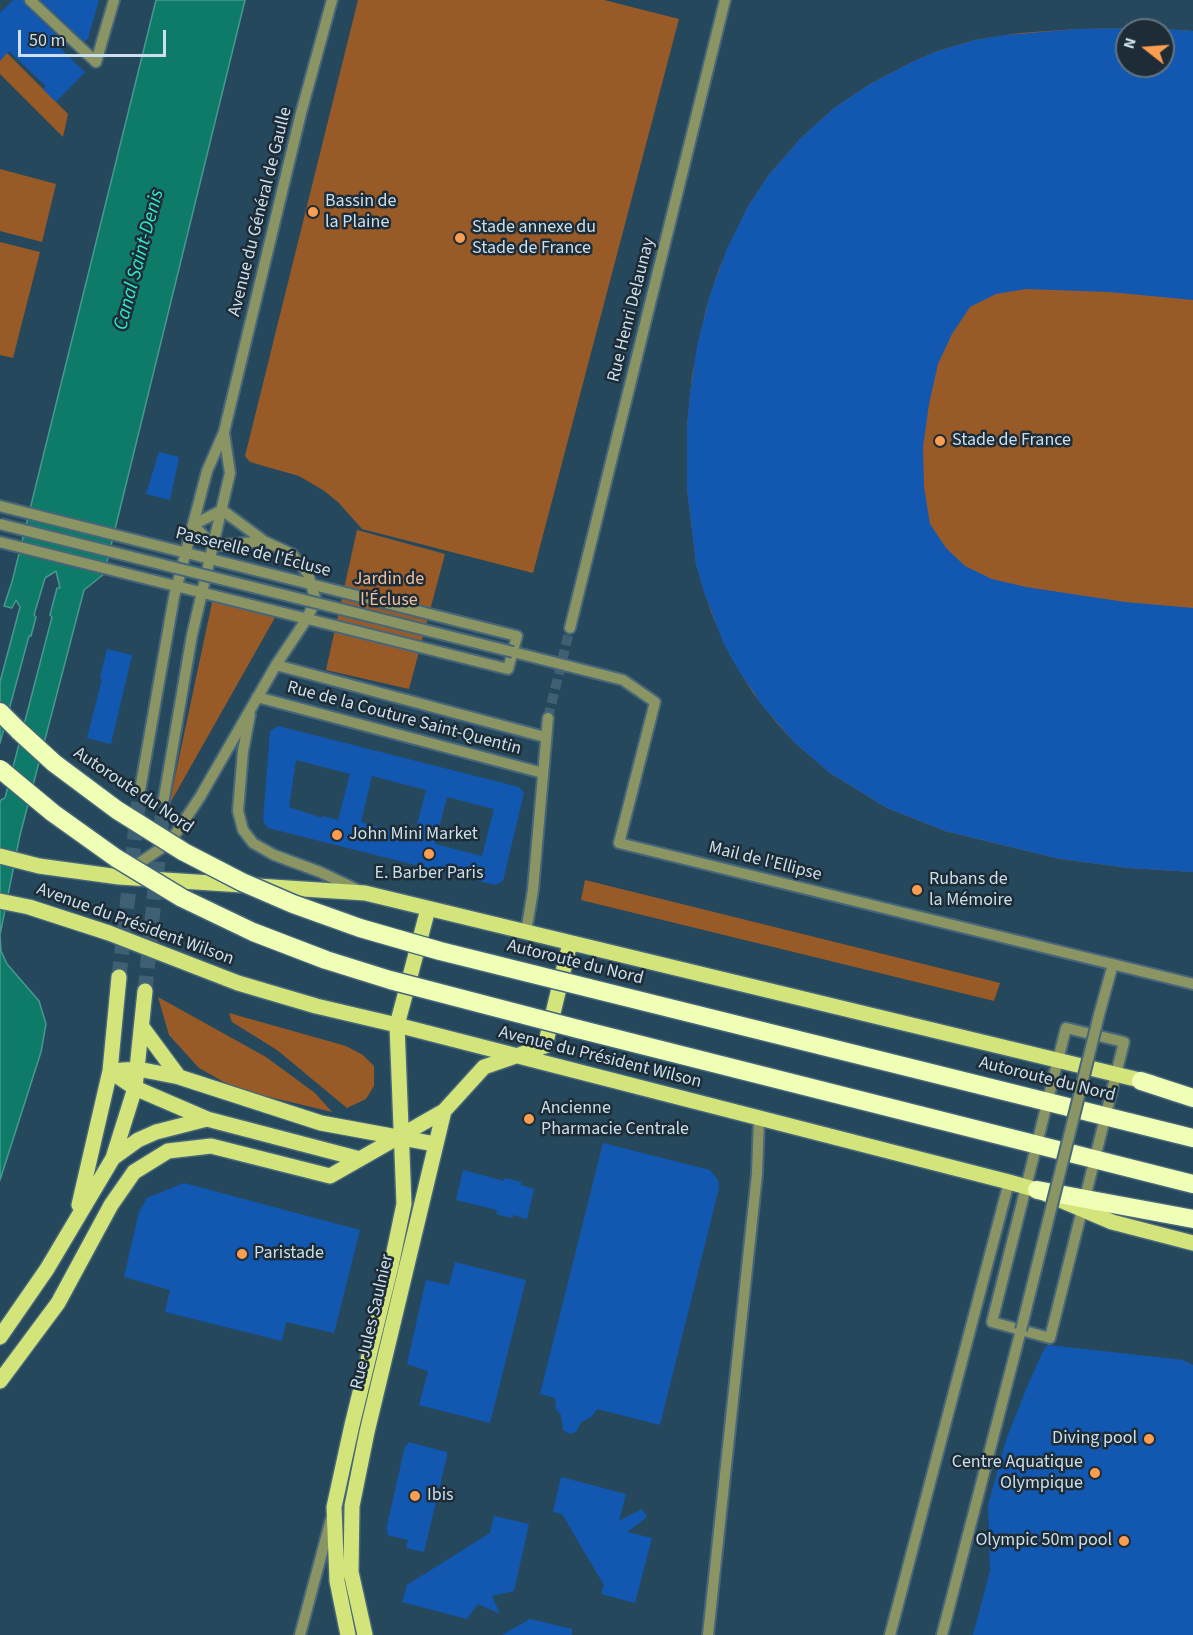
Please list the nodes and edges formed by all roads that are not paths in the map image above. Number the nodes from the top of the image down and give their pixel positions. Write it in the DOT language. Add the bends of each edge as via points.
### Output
graph roads {
  1 [pos="30,0"];
  2 [pos="114,0"];
  3 [pos="332,0"];
  4 [pos="725,0"];
  5 [pos="224,432"];
  6 [pos="0,506"];
  7 [pos="222,510"];
  8 [pos="0,524"];
  9 [pos="193,525"];
  10 [pos="264,541"];
  11 [pos="0,542"];
  12 [pos="214,546"];
  13 [pos="570,628"];
  14 [pos="513,652"];
  15 [pos="276,665"];
  16 [pos="254,702"];
  17 [pos="0,712"];
  18 [pos="548,718"];
  19 [pos="545,737"];
  20 [pos="0,769"];
  21 [pos="543,773"];
  22 [pos="140,790"];
  23 [pos="164,798"];
  24 [pos="0,856"];
  25 [pos="119,877"];
  26 [pos="365,893"];
  27 [pos="0,901"];
  28 [pos="428,909"];
  29 [pos="526,932"];
  30 [pos="570,943"];
  31 [pos="1113,964"];
  32 [pos="119,976"];
  33 [pos="1193,984"];
  34 [pos="145,991"];
  35 [pos="397,1025"];
  36 [pos="142,1027"];
  37 [pos="516,1057"];
  38 [pos="1057,1061"];
  39 [pos="138,1069"];
  40 [pos="110,1071"];
  41 [pos="1116,1075"];
  42 [pos="178,1077"];
  43 [pos="1141,1081"];
  44 [pos="135,1088"];
  45 [pos="1193,1090"];
  46 [pos="1193,1098"];
  47 [pos="1047,1102"];
  48 [pos="444,1110"];
  49 [pos="1106,1116"];
  50 [pos="207,1119"];
  51 [pos="759,1119"];
  52 [pos="400,1136"];
  53 [pos="1193,1138"];
  54 [pos="435,1144"];
  55 [pos="1036,1144"];
  56 [pos="113,1158"];
  57 [pos="360,1159"];
  58 [pos="1095,1159"];
  59 [pos="1009,1182"];
  60 [pos="1193,1184"];
  61 [pos="1031,1189"];
  62 [pos="1084,1204"];
  63 [pos="1193,1219"];
  64 [pos="75,1220"];
  65 [pos="1193,1244"];
  66 [pos="1021,1330"];
  67 [pos="0,1337"];
  68 [pos="0,1381"];
  69 [pos="334,1507"];
  70 [pos="300,1635"];
  71 [pos="348,1635"];
  72 [pos="365,1635"];
  73 [pos="708,1635"];
  74 [pos="890,1635"];
  75 [pos="942,1635"];
  1 -- 2 [label="street" via="96,62"];
  3 -- 5 [label="street, Avenue du Général de Gaulle"];
  4 -- 13 [label="street, Rue Henri Delaunay"];
  5 -- 7 [label="street, Avenue du Général de Gaulle" via="230,473"];
  5 -- 9 [label="street, Avenue du Général de Gaulle" via="207,471"];
  6 -- 14 [label="street, Passerelle de l'Écluse" via="517,636"];
  7 -- 9 [label="street"];
  7 -- 10 [label="street"];
  7 -- 12 [label="street, Avenue du Général de Gaulle"];
  8 -- 14 [label="street, Passerelle de l'Écluse, bridge"];
  9 -- 12 [label="street"];
  9 -- 22 [label="street, Avenue du Général de Gaulle" via="174,597"];
  10 -- 12 [label="street"];
  10 -- 15 [label="street" via="292,554 308,574 316,601"];
  11 -- 14 [label="street" via="508,669"];
  12 -- 23 [label="street, Avenue du Général de Gaulle" via="192,635"];
  14 -- 31 [label="street, Mail de l'Ellipse" via="623,680 655,702 619,843"];
  15 -- 16 [label="street"];
  15 -- 19 [label="street, Rue de la Couture Saint-Quentin"];
  16 -- 21 [label="street, Rue de la Couture Saint-Quentin"];
  16 -- 25 [label="street" via="176,833"];
  16 -- 26 [label="street" via="243,751 238,811 243,830 253,843 274,855"];
  17 -- 47 [label="highway, Autoroute du Nord, bridge" via="54,762 117,810 184,852 293,904 440,951"];
  18 -- 19 [label="street"];
  19 -- 21 [label="street"];
  20 -- 55 [label="highway, bridge" via="116,858 182,898 286,946 380,977"];
  21 -- 29 [label="street"];
  24 -- 25 [label="main road, Avenue du Président Wilson" via="39,866"];
  25 -- 26 [label="main road, Avenue du Président Wilson"];
  26 -- 28 [label="main road, Avenue du Président Wilson"];
  27 -- 35 [label="main road, Avenue du Président Wilson" via="110,933 238,983"];
  28 -- 29 [label="main road, Avenue du Président Wilson"];
  28 -- 35 [label="main road, Rue Jules Saulnier"];
  29 -- 30 [label="main road, Avenue du Président Wilson"];
  30 -- 37 [label="main road, Rue Jules Saulnier" via="545,1046"];
  30 -- 38 [label="main road, Avenue du Président Wilson"];
  31 -- 33 [label="street, Mail de l'Ellipse"];
  31 -- 66 [label="street, bridge"];
  32 -- 40 [label="main road"];
  34 -- 36 [label="main road"];
  35 -- 37 [label="main road, Avenue du Président Wilson"];
  35 -- 52 [label="main road, Rue Jules Saulnier"];
  36 -- 39 [label="main road"];
  36 -- 42 [label="main road"];
  37 -- 48 [label="main road, Rue Jules Saulnier" via="484,1067"];
  37 -- 51 [label="main road, Avenue du Président Wilson"];
  38 -- 41 [label="main road, Avenue du Président Wilson"];
  38 -- 41 [label="street" via="1065,1028 1125,1042"];
  38 -- 47 [label="street"];
  39 -- 40 [label="main road"];
  39 -- 42 [label="main road"];
  39 -- 44 [label="main road"];
  40 -- 44 [label="main road"];
  40 -- 64 [label="main road"];
  41 -- 43 [label="main road, Avenue du Président Wilson"];
  41 -- 49 [label="street"];
  42 -- 52 [label="main road" via="321,1123"];
  43 -- 45 [label="main road, Avenue du Président Wilson"];
  43 -- 46 [label="highway"];
  44 -- 50 [label="main road"];
  44 -- 56 [label="main road"];
  47 -- 49 [label="highway, Autoroute du Nord"];
  47 -- 55 [label="street"];
  48 -- 52 [label="main road"];
  48 -- 54 [label="main road, Rue Jules Saulnier"];
  49 -- 53 [label="highway, Autoroute du Nord"];
  49 -- 58 [label="street"];
  50 -- 56 [label="main road" via="156,1132"];
  50 -- 57 [label="main road"];
  51 -- 59 [label="main road, Avenue du Président Wilson"];
  51 -- 73 [label="street" via="757,1174"];
  52 -- 54 [label="main road"];
  52 -- 57 [label="main road"];
  52 -- 69 [label="main road, Rue Jules Saulnier" via="404,1204"];
  54 -- 72 [label="main road, Rue Jules Saulnier" via="352,1506 351,1572"];
  55 -- 58 [label="highway"];
  55 -- 61 [label="street"];
  56 -- 64 [label="main road"];
  57 -- 68 [label="main road" via="330,1176 211,1146 168,1151 134,1172 111,1205 58,1303"];
  58 -- 60 [label="highway"];
  58 -- 62 [label="street"];
  59 -- 61 [label="main road, Avenue du Président Wilson"];
  59 -- 74 [label="street"];
  61 -- 62 [label="highway"];
  61 -- 66 [label="street" via="992,1322"];
  62 -- 63 [label="highway"];
  62 -- 65 [label="main road" via="1112,1221"];
  62 -- 66 [label="street" via="1050,1338"];
  64 -- 67 [label="main road"];
  66 -- 75 [label="street"];
  69 -- 70 [label="street"];
  69 -- 71 [label="main road, Rue Jules Saulnier" via="337,1581"];
}
